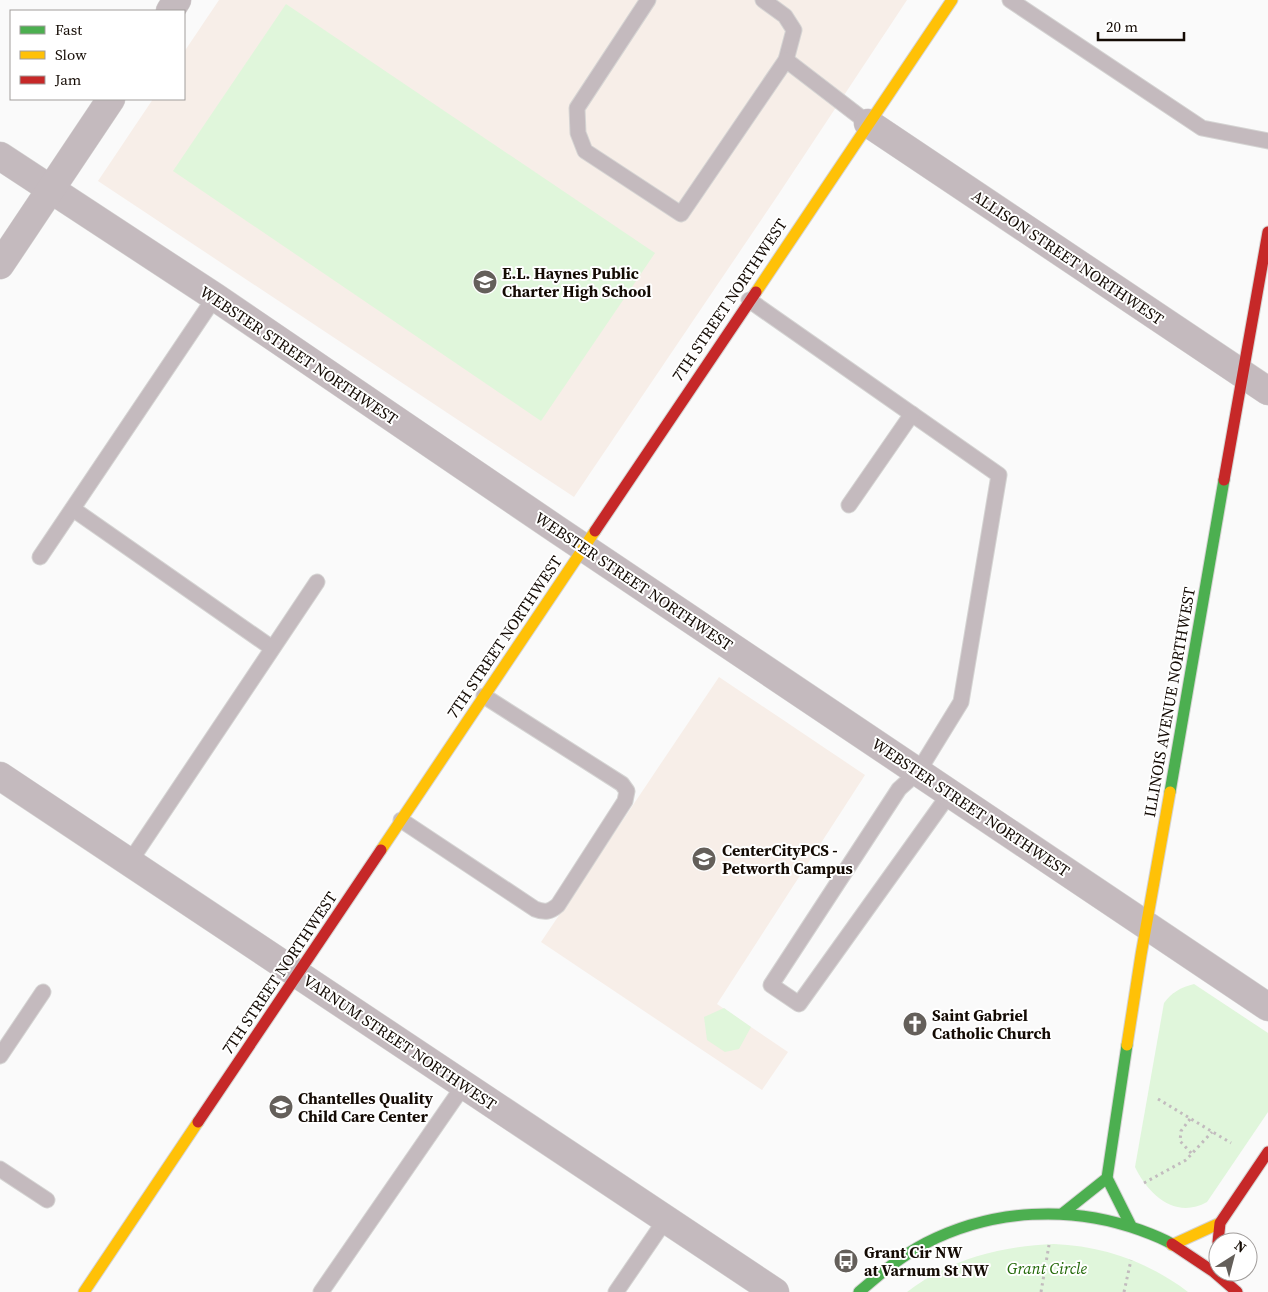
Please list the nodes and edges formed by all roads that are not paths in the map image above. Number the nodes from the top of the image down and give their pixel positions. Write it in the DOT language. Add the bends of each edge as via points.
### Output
graph roads {
  1 [pos="648,0"];
  2 [pos="763,0"];
  3 [pos="952,0"];
  4 [pos="1010,0"];
  5 [pos="786,60"];
  6 [pos="110,100"];
  7 [pos="868,122"];
  8 [pos="1268,141"];
  9 [pos="0,156"];
  10 [pos="50,190"];
  11 [pos="1268,232"];
  12 [pos="0,265"];
  13 [pos="215,297"];
  14 [pos="749,300"];
  15 [pos="1243,374"];
  16 [pos="1268,391"];
  17 [pos="912,414"];
  18 [pos="849,505"];
  19 [pos="73,509"];
  20 [pos="584,548"];
  21 [pos="40,557"];
  22 [pos="317,582"];
  23 [pos="272,648"];
  24 [pos="484,696"];
  25 [pos="918,772"];
  26 [pos="0,776"];
  27 [pos="950,793"];
  28 [pos="401,820"];
  29 [pos="129,863"];
  30 [pos="1146,925"];
  31 [pos="298,974"];
  32 [pos="43,992"];
  33 [pos="1268,1007"];
  34 [pos="0,1056"];
  35 [pos="464,1085"];
  36 [pos="1268,1152"];
  37 [pos="0,1169"];
  38 [pos="1107,1178"];
  39 [pos="47,1200"];
  40 [pos="1063,1213"];
  41 [pos="666,1219"];
  42 [pos="1220,1223"];
  43 [pos="1131,1226"];
  44 [pos="1219,1232"];
  45 [pos="1172,1245"];
  46 [pos="1208,1261"];
  47 [pos="324,1291"];
  48 [pos="84,1292"];
  49 [pos="616,1292"];
  50 [pos="775,1292"];
  51 [pos="859,1292"];
  1 -- 5 [label="lane" via="577,108 578,133 585,151 680,214"];
  2 -- 5 [label="lane" via="785,16 794,30"];
  3 -- 7 [label="street, 7TH STREET NORTHWEST"];
  4 -- 8 [label="lane" via="1202,128"];
  5 -- 7 [label="lane"];
  6 -- 10 [label="street"];
  7 -- 14 [label="street, 7TH STREET NORTHWEST"];
  7 -- 15 [label="street, ALLISON STREET NORTHWEST"];
  9 -- 10 [label="street, WEBSTER STREET NORTHWEST"];
  10 -- 12 [label="street"];
  10 -- 13 [label="street, WEBSTER STREET NORTHWEST"];
  11 -- 15 [label="street, ILLINOIS AVENUE NORTHWEST"];
  13 -- 19 [label="lane"];
  13 -- 20 [label="street, WEBSTER STREET NORTHWEST"];
  14 -- 17 [label="lane"];
  14 -- 20 [label="street, 7TH STREET NORTHWEST"];
  15 -- 16 [label="street, ALLISON STREET NORTHWEST"];
  15 -- 30 [label="street, ILLINOIS AVENUE NORTHWEST"];
  17 -- 18 [label="lane"];
  17 -- 25 [label="lane" via="999,475 961,702"];
  19 -- 21 [label="lane"];
  19 -- 23 [label="lane"];
  20 -- 24 [label="street, 7TH STREET NORTHWEST"];
  20 -- 25 [label="street, WEBSTER STREET NORTHWEST"];
  22 -- 23 [label="lane"];
  23 -- 29 [label="lane"];
  24 -- 28 [label="street, 7TH STREET NORTHWEST"];
  24 -- 28 [label="lane" via="622,784 627,791 625,801 558,905 552,911 535,909"];
  25 -- 27 [label="street, WEBSTER STREET NORTHWEST"];
  25 -- 27 [label="lane" via="899,789 771,986 799,1004"];
  26 -- 29 [label="street, VARNUM STREET NORTHWEST"];
  27 -- 30 [label="street, WEBSTER STREET NORTHWEST"];
  28 -- 31 [label="street, 7TH STREET NORTHWEST"];
  29 -- 31 [label="street, VARNUM STREET NORTHWEST"];
  30 -- 33 [label="street, WEBSTER STREET NORTHWEST"];
  30 -- 38 [label="street, ILLINOIS AVENUE NORTHWEST"];
  31 -- 35 [label="street, VARNUM STREET NORTHWEST"];
  31 -- 48 [label="street, 7TH STREET NORTHWEST"];
  32 -- 34 [label="lane"];
  35 -- 41 [label="street, VARNUM STREET NORTHWEST"];
  35 -- 47 [label="lane"];
  36 -- 42 [label="street"];
  37 -- 39 [label="lane"];
  38 -- 40 [label="street"];
  38 -- 43 [label="street"];
  40 -- 43 [label="street"];
  40 -- 51 [label="street" via="1013,1215 953,1230 904,1256"];
  41 -- 49 [label="lane"];
  41 -- 50 [label="street, VARNUM STREET NORTHWEST"];
  42 -- 44 [label="street"];
  42 -- 45 [label="street"];
  43 -- 45 [label="street"];
  45 -- 46 [label="street"];
}
